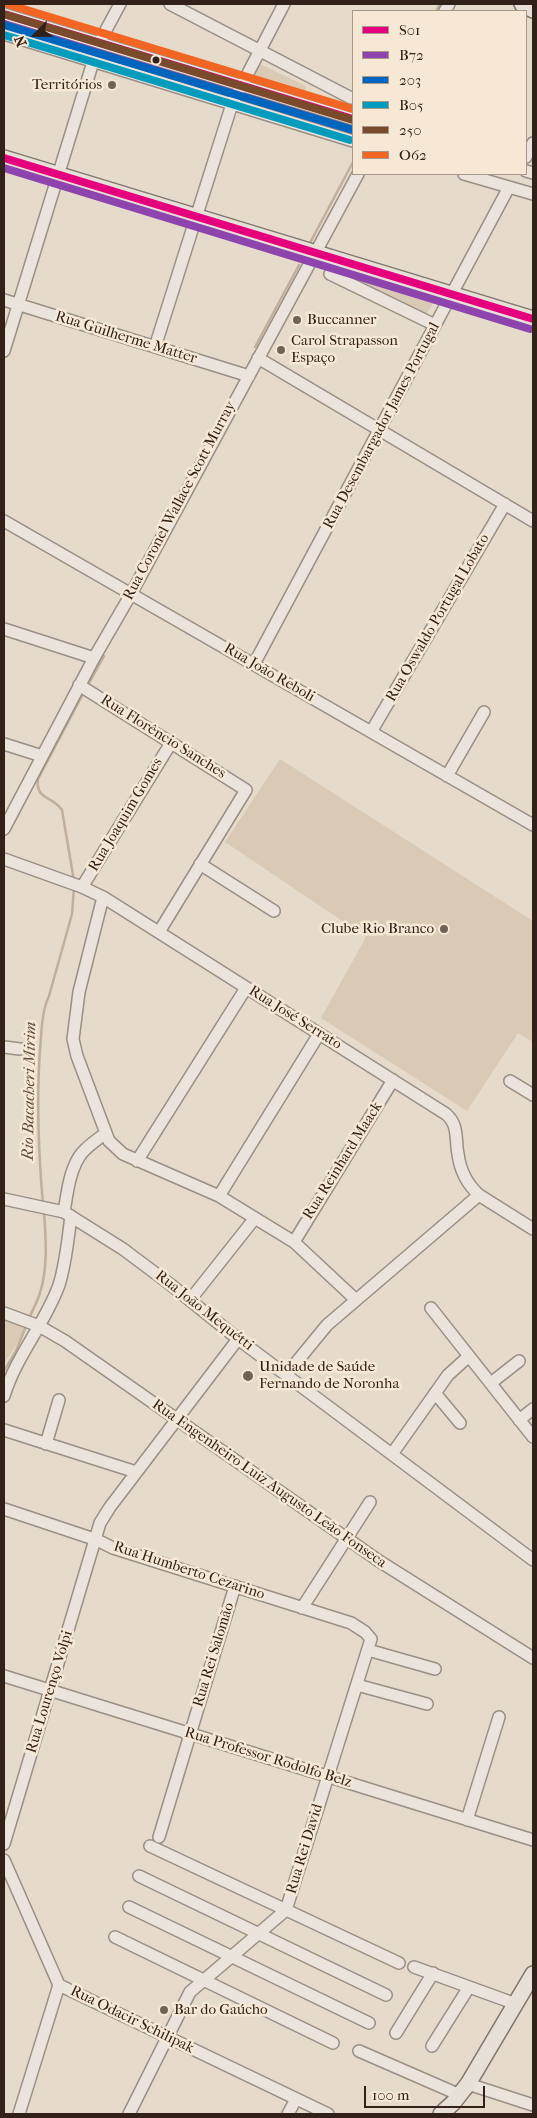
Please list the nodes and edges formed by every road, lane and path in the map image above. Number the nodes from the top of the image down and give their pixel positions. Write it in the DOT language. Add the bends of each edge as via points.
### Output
graph roads {
  1 [pos="120,4"];
  2 [pos="170,4"];
  3 [pos="284,4"];
  4 [pos="522,4"];
  5 [pos="533,10"];
  6 [pos="4,14"];
  7 [pos="4,34"];
  8 [pos="99,43"];
  9 [pos="259,50"];
  10 [pos="93,62"];
  11 [pos="240,85"];
  12 [pos="351,98"];
  13 [pos="232,104"];
  14 [pos="352,119"];
  15 [pos="352,140"];
  16 [pos="533,143"];
  17 [pos="527,155"];
  18 [pos="4,158"];
  19 [pos="58,175"];
  20 [pos="357,175"];
  21 [pos="467,175"];
  22 [pos="509,187"];
  23 [pos="533,194"];
  24 [pos="196,217"];
  25 [pos="315,253"];
  26 [pos="330,274"];
  27 [pos="452,294"];
  28 [pos="4,300"];
  29 [pos="18,305"];
  30 [pos="533,319"];
  31 [pos="435,325"];
  32 [pos="155,347"];
  33 [pos="4,351"];
  34 [pos="258,358"];
  35 [pos="249,376"];
  36 [pos="380,430"];
  37 [pos="504,504"];
  38 [pos="4,521"];
  39 [pos="533,521"];
  40 [pos="131,594"];
  41 [pos="4,629"];
  42 [pos="94,658"];
  43 [pos="254,664"];
  44 [pos="80,685"];
  45 [pos="484,712"];
  46 [pos="371,732"];
  47 [pos="171,743"];
  48 [pos="4,744"];
  49 [pos="42,756"];
  50 [pos="447,776"];
  51 [pos="533,825"];
  52 [pos="4,829"];
  53 [pos="4,859"];
  54 [pos="200,864"];
  55 [pos="77,886"];
  56 [pos="103,897"];
  57 [pos="274,911"];
  58 [pos="159,932"];
  59 [pos="246,988"];
  60 [pos="319,1034"];
  61 [pos="4,1047"];
  62 [pos="20,1048"];
  63 [pos="393,1080"];
  64 [pos="510,1081"];
  65 [pos="533,1095"];
  66 [pos="106,1133"];
  67 [pos="137,1161"];
  68 [pos="479,1195"];
  69 [pos="219,1196"];
  70 [pos="4,1199"];
  71 [pos="68,1214"];
  72 [pos="255,1218"];
  73 [pos="533,1229"];
  74 [pos="294,1242"];
  75 [pos="355,1299"];
  76 [pos="190,1300"];
  77 [pos="431,1308"];
  78 [pos="4,1313"];
  79 [pos="36,1326"];
  80 [pos="238,1339"];
  81 [pos="469,1356"];
  82 [pos="519,1361"];
  83 [pos="286,1375"];
  84 [pos="491,1384"];
  85 [pos="435,1393"];
  86 [pos="4,1396"];
  87 [pos="59,1400"];
  88 [pos="533,1409"];
  89 [pos="178,1419"];
  90 [pos="519,1420"];
  91 [pos="460,1423"];
  92 [pos="4,1430"];
  93 [pos="533,1437"];
  94 [pos="46,1444"];
  95 [pos="392,1454"];
  96 [pos="136,1472"];
  97 [pos="370,1502"];
  98 [pos="4,1509"];
  99 [pos="347,1538"];
  100 [pos="97,1540"];
  101 [pos="531,1553"];
  102 [pos="235,1586"];
  103 [pos="302,1608"];
  104 [pos="369,1644"];
  105 [pos="533,1658"];
  106 [pos="435,1669"];
  107 [pos="4,1676"];
  108 [pos="357,1685"];
  109 [pos="51,1690"];
  110 [pos="427,1704"];
  111 [pos="499,1718"];
  112 [pos="190,1734"];
  113 [pos="328,1776"];
  114 [pos="467,1820"];
  115 [pos="533,1840"];
  116 [pos="4,1841"];
  117 [pos="4,1860"];
  118 [pos="139,1876"];
  119 [pos="130,1906"];
  120 [pos="286,1910"];
  121 [pos="259,1933"];
  122 [pos="115,1937"];
  123 [pos="231,1957"];
  124 [pos="398,1963"];
  125 [pos="414,1967"];
  126 [pos="432,1974"];
  127 [pos="533,1974"];
  128 [pos="204,1980"];
  129 [pos="59,1985"];
  130 [pos="469,1987"];
  131 [pos="386,1996"];
  132 [pos="516,2004"];
  133 [pos="369,2023"];
  134 [pos="396,2033"];
  135 [pos="166,2036"];
  136 [pos="333,2043"];
  137 [pos="432,2046"];
  138 [pos="358,2051"];
  139 [pos="464,2090"];
  140 [pos="296,2099"];
  141 [pos="533,2105"];
  142 [pos="19,2114"];
  143 [pos="129,2114"];
  144 [pos="288,2114"];
  145 [pos="328,2114"];
  146 [pos="441,2114"];
  1 -- 8 [label="street"];
  2 -- 9 [label="street"];
  3 -- 9 [label="street"];
  4 -- 5 [label="main road"];
  6 -- 8 [label="street"];
  7 -- 10 [label="street"];
  8 -- 11 [label="street"];
  9 -- 11 [label="street"];
  9 -- 12 [label="street"];
  10 -- 13 [label="street"];
  10 -- 19 [label="street"];
  11 -- 13 [label="street"];
  11 -- 14 [label="street"];
  13 -- 15 [label="street"];
  13 -- 24 [label="street"];
  16 -- 17 [label="street"];
  18 -- 19 [label="main road"];
  19 -- 24 [label="main road"];
  19 -- 29 [label="street"];
  20 -- 25 [label="street, Rua Coronel Wallace Scott Murray"];
  21 -- 22 [label="street"];
  22 -- 23 [label="street"];
  22 -- 27 [label="street, Rua Desembargador James Portugal"];
  24 -- 25 [label="main road"];
  24 -- 32 [label="street"];
  25 -- 27 [label="main road"];
  25 -- 34 [label="street, Rua Coronel Wallace Scott Murray"];
  26 -- 31 [label="street"];
  27 -- 30 [label="main road"];
  27 -- 31 [label="street, Rua Desembargador James Portugal"];
  28 -- 29 [label="street, Rua Guilherme Matter"];
  29 -- 32 [label="street, Rua Guilherme Matter"];
  29 -- 33 [label="street"];
  31 -- 36 [label="street, Rua Desembargador James Portugal"];
  32 -- 35 [label="street, Rua Guilherme Matter"];
  34 -- 35 [label="street, Rua Coronel Wallace Scott Murray"];
  34 -- 36 [label="street"];
  35 -- 40 [label="street, Rua Coronel Wallace Scott Murray"];
  36 -- 37 [label="street"];
  36 -- 43 [label="street, Rua Desembargador James Portugal"];
  37 -- 39 [label="street"];
  37 -- 46 [label="street, Rua Oswaldo Portugal Lobato"];
  38 -- 40 [label="street, Rua João Reboli"];
  40 -- 42 [label="street, Rua Coronel Wallace Scott Murray"];
  40 -- 43 [label="street, Rua João Reboli"];
  41 -- 42 [label="street"];
  42 -- 44 [label="street, Rua Coronel Wallace Scott Murray"];
  43 -- 46 [label="street, Rua João Reboli"];
  44 -- 47 [label="street, Rua Florêncio Sanches"];
  44 -- 49 [label="street, Rua Coronel Wallace Scott Murray"];
  45 -- 50 [label="street"];
  46 -- 50 [label="street, Rua João Reboli"];
  47 -- 54 [label="street, Rua Florêncio Sanches" via="246,790"];
  47 -- 55 [label="street, Rua Joaquim Gomes"];
  48 -- 49 [label="street"];
  49 -- 52 [label="street, Rua Coronel Wallace Scott Murray"];
  50 -- 51 [label="street, Rua João Reboli"];
  53 -- 55 [label="street, Rua José Serrato"];
  54 -- 57 [label="street"];
  54 -- 58 [label="street"];
  55 -- 56 [label="street, Rua José Serrato"];
  56 -- 58 [label="street, Rua José Serrato"];
  56 -- 66 [label="street" via="79,992 72,1039"];
  58 -- 59 [label="street, Rua José Serrato"];
  59 -- 60 [label="street, Rua José Serrato"];
  59 -- 67 [label="street"];
  60 -- 63 [label="street, Rua José Serrato"];
  60 -- 69 [label="street"];
  61 -- 62 [label="street"];
  63 -- 68 [label="street, Rua José Serrato" via="451,1118 455,1125 460,1164 468,1182"];
  63 -- 74 [label="street, Rua Reinhard Maack"];
  64 -- 65 [label="street"];
  66 -- 67 [label="street" via="117,1151"];
  66 -- 71 [label="street" via="79,1157 70,1182"];
  67 -- 69 [label="street"];
  68 -- 73 [label="street, Rua José Serrato"];
  68 -- 75 [label="street"];
  69 -- 72 [label="street"];
  70 -- 71 [label="street, Rua João Mequétti"];
  71 -- 76 [label="street, Rua João Mequétti" via="139,1260"];
  71 -- 79 [label="street" via="59,1285"];
  72 -- 74 [label="street"];
  72 -- 76 [label="street"];
  74 -- 75 [label="street"];
  75 -- 83 [label="street" via="321,1331"];
  76 -- 80 [label="street, Rua João Mequétti"];
  77 -- 81 [label="street"];
  78 -- 79 [label="street, Rua Engenheiro Luiz Augusto Leão Fonseca"];
  79 -- 86 [label="street"];
  79 -- 89 [label="street, Rua Engenheiro Luiz Augusto Leão Fonseca" via="65,1341"];
  80 -- 83 [label="street, Rua João Mequétti"];
  80 -- 89 [label="street, Rua Lourenço Volpi"];
  81 -- 84 [label="street"];
  81 -- 85 [label="street" via="448,1375"];
  82 -- 84 [label="street"];
  83 -- 95 [label="street, Rua João Mequétti"];
  84 -- 90 [label="street"];
  85 -- 91 [label="street"];
  85 -- 95 [label="street"];
  87 -- 94 [label="street"];
  88 -- 90 [label="street"];
  89 -- 96 [label="street, Rua Lourenço Volpi"];
  89 -- 99 [label="street, Rua Engenheiro Luiz Augusto Leão Fonseca"];
  90 -- 93 [label="street"];
  92 -- 94 [label="street"];
  94 -- 96 [label="street"];
  95 -- 101 [label="street, Rua João Mequétti"];
  96 -- 100 [label="street, Rua Lourenço Volpi" via="104,1516"];
  97 -- 99 [label="street"];
  98 -- 100 [label="street, Rua Humberto Cezarino"];
  99 -- 103 [label="street"];
  99 -- 105 [label="street, Rua Engenheiro Luiz Augusto Leão Fonseca"];
  100 -- 102 [label="street, Rua Humberto Cezarino" via="113,1548"];
  100 -- 109 [label="street, Rua Lourenço Volpi"];
  102 -- 103 [label="street, Rua Humberto Cezarino"];
  102 -- 112 [label="street, Rua Rei Salomão"];
  103 -- 104 [label="street, Rua Humberto Cezarino" via="351,1623 365,1632"];
  104 -- 106 [label="street"];
  104 -- 108 [label="street, Rua Rei David"];
  107 -- 109 [label="street, Rua Professor Rodolfo Belz"];
  108 -- 110 [label="street"];
  108 -- 113 [label="street, Rua Rei David"];
  109 -- 112 [label="street, Rua Professor Rodolfo Belz"];
  109 -- 116 [label="street, Rua Lourenço Volpi"];
  111 -- 114 [label="street"];
  112 -- 113 [label="street, Rua Professor Rodolfo Belz"];
  112 -- 120 [label="street, Rua Rei Salomão" via="154,1842"];
  113 -- 114 [label="street, Rua Professor Rodolfo Belz"];
  113 -- 120 [label="street, Rua Rei David"];
  114 -- 115 [label="street, Rua Professor Rodolfo Belz"];
  117 -- 129 [label="street, Rua Odacir Schilipak"];
  118 -- 121 [label="street"];
  119 -- 123 [label="street"];
  120 -- 121 [label="street, Rua Rei David"];
  120 -- 124 [label="street"];
  121 -- 123 [label="street, Rua Rei David"];
  121 -- 131 [label="street"];
  122 -- 128 [label="street"];
  123 -- 128 [label="street, Rua Rei David"];
  123 -- 133 [label="street"];
  125 -- 126 [label="street"];
  126 -- 130 [label="street"];
  126 -- 134 [label="street"];
  127 -- 132 [label="main road"];
  128 -- 135 [label="street, Rua Rei David" via="190,1992"];
  128 -- 136 [label="street"];
  129 -- 135 [label="street, Rua Odacir Schilipak"];
  129 -- 142 [label="street"];
  130 -- 132 [label="street"];
  130 -- 137 [label="street"];
  132 -- 139 [label="main road"];
  135 -- 140 [label="street, Rua Odacir Schilipak"];
  135 -- 143 [label="street"];
  138 -- 139 [label="street"];
  139 -- 141 [label="street"];
  139 -- 146 [label="main road"];
  140 -- 144 [label="street"];
  140 -- 145 [label="street, Rua Odacir Schilipak"];
}
